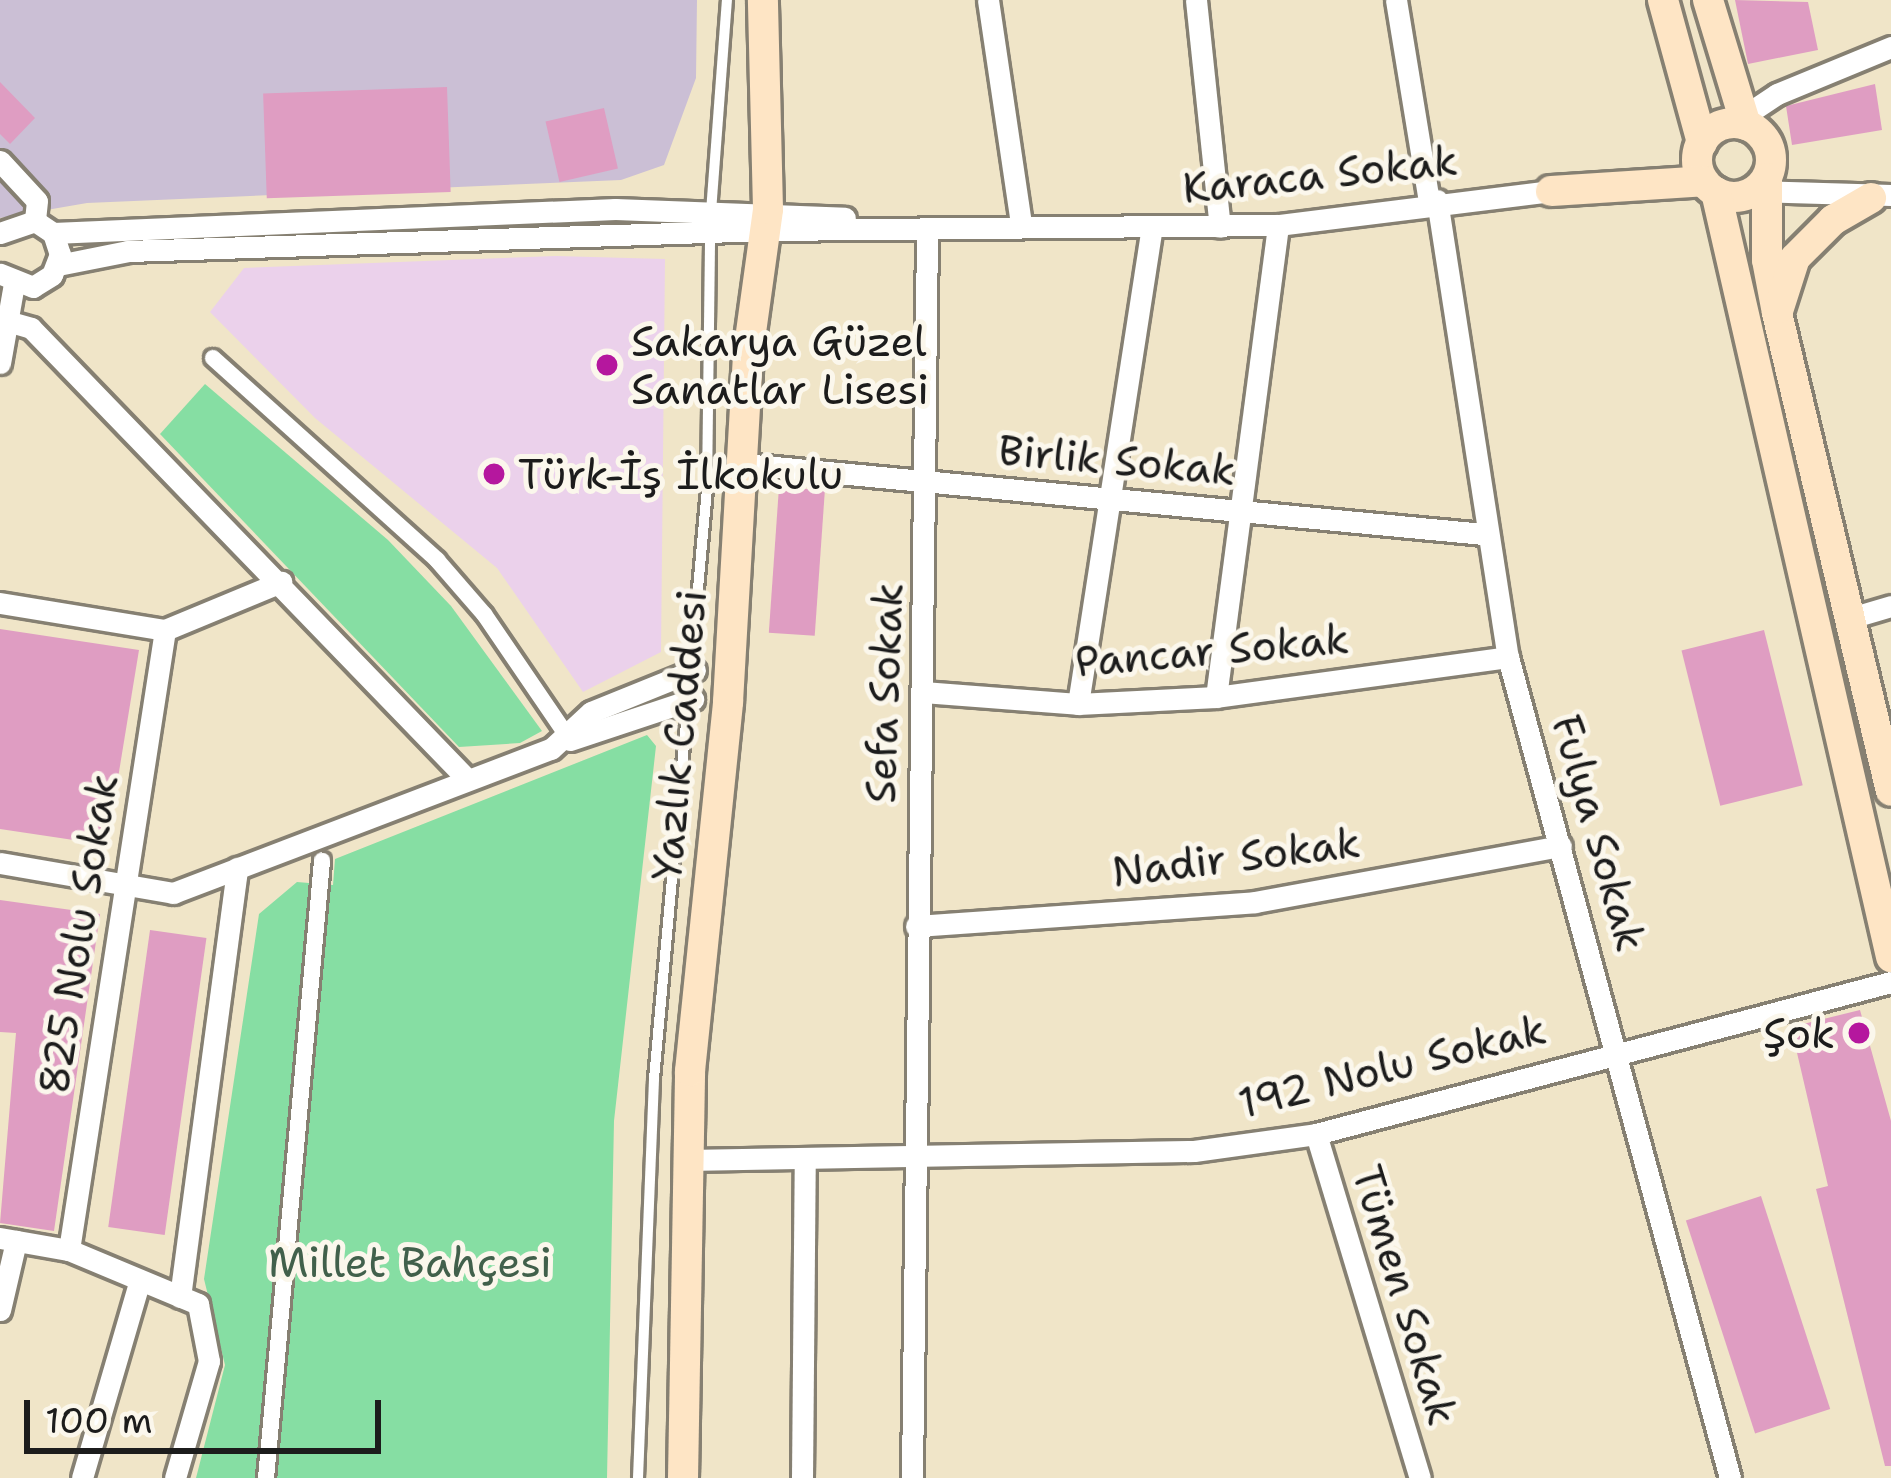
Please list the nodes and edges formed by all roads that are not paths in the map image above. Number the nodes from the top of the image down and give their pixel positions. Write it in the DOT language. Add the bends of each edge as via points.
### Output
graph roads {
  1 [pos="727,0"];
  2 [pos="763,0"];
  3 [pos="988,0"];
  4 [pos="1196,0"];
  5 [pos="1396,0"];
  6 [pos="1663,0"];
  7 [pos="1708,0"];
  8 [pos="1891,47"];
  9 [pos="1741,122"];
  10 [pos="0,161"];
  11 [pos="1704,168"];
  12 [pos="1762,187"];
  13 [pos="1551,191"];
  14 [pos="1881,197"];
  15 [pos="1433,200"];
  16 [pos="711,220"];
  17 [pos="767,220"];
  18 [pos="1021,224"];
  19 [pos="1278,225"];
  20 [pos="953,226"];
  21 [pos="44,227"];
  22 [pos="1220,227"];
  23 [pos="927,228"];
  24 [pos="1151,231"];
  25 [pos="0,233"];
  26 [pos="58,265"];
  27 [pos="4,278"];
  28 [pos="1777,314"];
  29 [pos="7,321"];
  30 [pos="214,358"];
  31 [pos="0,363"];
  32 [pos="743,464"];
  33 [pos="928,482"];
  34 [pos="1112,499"];
  35 [pos="1240,511"];
  36 [pos="1483,534"];
  37 [pos="281,582"];
  38 [pos="0,603"];
  39 [pos="1891,606"];
  40 [pos="1847,619"];
  41 [pos="165,630"];
  42 [pos="1508,657"];
  43 [pos="695,670"];
  44 [pos="922,692"];
  45 [pos="1216,697"];
  46 [pos="693,699"];
  47 [pos="1078,704"];
  48 [pos="570,740"];
  49 [pos="467,779"];
  50 [pos="1890,786"];
  51 [pos="324,836"];
  52 [pos="1562,846"];
  53 [pos="322,861"];
  54 [pos="0,863"];
  55 [pos="237,868"];
  56 [pos="125,885"];
  57 [pos="916,926"];
  58 [pos="1891,957"];
  59 [pos="1891,982"];
  60 [pos="1618,1051"];
  61 [pos="1316,1134"];
  62 [pos="805,1159"];
  63 [pos="687,1160"];
  64 [pos="910,1160"];
  65 [pos="8,1239"];
  66 [pos="69,1250"];
  67 [pos="140,1280"];
  68 [pos="180,1297"];
  69 [pos="0,1310"];
  70 [pos="82,1478"];
  71 [pos="175,1478"];
  72 [pos="266,1478"];
  73 [pos="638,1478"];
  74 [pos="683,1478"];
  75 [pos="802,1478"];
  76 [pos="912,1478"];
  77 [pos="1420,1478"];
  78 [pos="1730,1478"];
  1 -- 16 [label="lane"];
  2 -- 17 [label="main road, Yazlık Caddesi"];
  3 -- 18 [label="street"];
  4 -- 22 [label="street"];
  5 -- 15 [label="street, Fulya Sokak"];
  6 -- 11 [label="main road"];
  7 -- 9 [label="main road"];
  8 -- 9 [label="street" via="1777,94"];
  9 -- 11 [label="main road"];
  9 -- 12 [label="main road" via="1768,144"];
  10 -- 21 [label="street" via="37,201"];
  11 -- 12 [label="main road"];
  11 -- 13 [label="main road"];
  11 -- 58 [label="main road"];
  12 -- 14 [label="street"];
  12 -- 28 [label="main road"];
  13 -- 15 [label="street, Karaca Sokak"];
  14 -- 28 [label="main road" via="1833,220 1796,258"];
  15 -- 19 [label="street, Karaca Sokak"];
  15 -- 36 [label="street, Fulya Sokak"];
  16 -- 17 [label="street"];
  16 -- 21 [label="street"];
  16 -- 26 [label="street" via="128,251"];
  16 -- 43 [label="lane" via="713,352"];
  17 -- 20 [label="street"];
  17 -- 23 [label="street"];
  17 -- 32 [label="main road, Yazlık Caddesi"];
  18 -- 20 [label="street, Karaca Sokak"];
  18 -- 24 [label="street, Karaca Sokak"];
  19 -- 22 [label="street, Karaca Sokak"];
  19 -- 35 [label="street"];
  20 -- 23 [label="street"];
  21 -- 25 [label="street"];
  21 -- 26 [label="street"];
  22 -- 24 [label="street, Karaca Sokak"];
  23 -- 33 [label="street, Sefa Sokak"];
  24 -- 34 [label="street"];
  26 -- 27 [label="street" via="44,283"];
  27 -- 29 [label="street"];
  28 -- 40 [label="main road"];
  29 -- 31 [label="street"];
  29 -- 37 [label="street" via="31,328"];
  30 -- 48 [label="street" via="437,560"];
  32 -- 33 [label="street, Birlik Sokak"];
  32 -- 63 [label="main road, Yazlık Caddesi"];
  33 -- 34 [label="street, Birlik Sokak"];
  33 -- 44 [label="street, Sefa Sokak"];
  34 -- 35 [label="street, Birlik Sokak"];
  34 -- 47 [label="street"];
  35 -- 36 [label="street, Birlik Sokak"];
  35 -- 45 [label="street"];
  36 -- 42 [label="street, Fulya Sokak"];
  37 -- 41 [label="street"];
  37 -- 49 [label="street"];
  38 -- 41 [label="street"];
  39 -- 40 [label="street"];
  40 -- 50 [label="main road"];
  41 -- 56 [label="street, 825 Nolu Sokak"];
  42 -- 45 [label="street, Pancar Sokak"];
  42 -- 52 [label="street, Fulya Sokak"];
  43 -- 46 [label="lane"];
  43 -- 48 [label="street" via="591,712"];
  44 -- 47 [label="street, Pancar Sokak"];
  44 -- 57 [label="street, Sefa Sokak"];
  45 -- 47 [label="street, Pancar Sokak"];
  46 -- 48 [label="street"];
  46 -- 73 [label="lane" via="653,1079"];
  48 -- 49 [label="street"];
  49 -- 51 [label="street"];
  51 -- 53 [label="street"];
  51 -- 55 [label="street"];
  52 -- 57 [label="street, Nadir Sokak" via="1256,902"];
  52 -- 60 [label="street, Fulya Sokak"];
  53 -- 72 [label="street"];
  54 -- 56 [label="street"];
  55 -- 56 [label="street" via="172,893"];
  55 -- 68 [label="street"];
  56 -- 66 [label="street, 825 Nolu Sokak"];
  57 -- 64 [label="street, Sefa Sokak"];
  59 -- 60 [label="street, 192 Nolu Sokak"];
  60 -- 61 [label="street, 192 Nolu Sokak"];
  60 -- 78 [label="street, Fulya Sokak"];
  61 -- 64 [label="street, 192 Nolu Sokak" via="1194,1151"];
  61 -- 77 [label="street, Tümen Sokak"];
  62 -- 63 [label="street, 192 Nolu Sokak"];
  62 -- 64 [label="street, 192 Nolu Sokak"];
  62 -- 75 [label="street"];
  63 -- 74 [label="main road, Yazlık Caddesi"];
  64 -- 76 [label="street, Sefa Sokak"];
  65 -- 66 [label="street"];
  65 -- 69 [label="street"];
  66 -- 67 [label="street"];
  67 -- 68 [label="street"];
  67 -- 70 [label="street"];
  68 -- 71 [label="street" via="198,1304 209,1361"];
}
